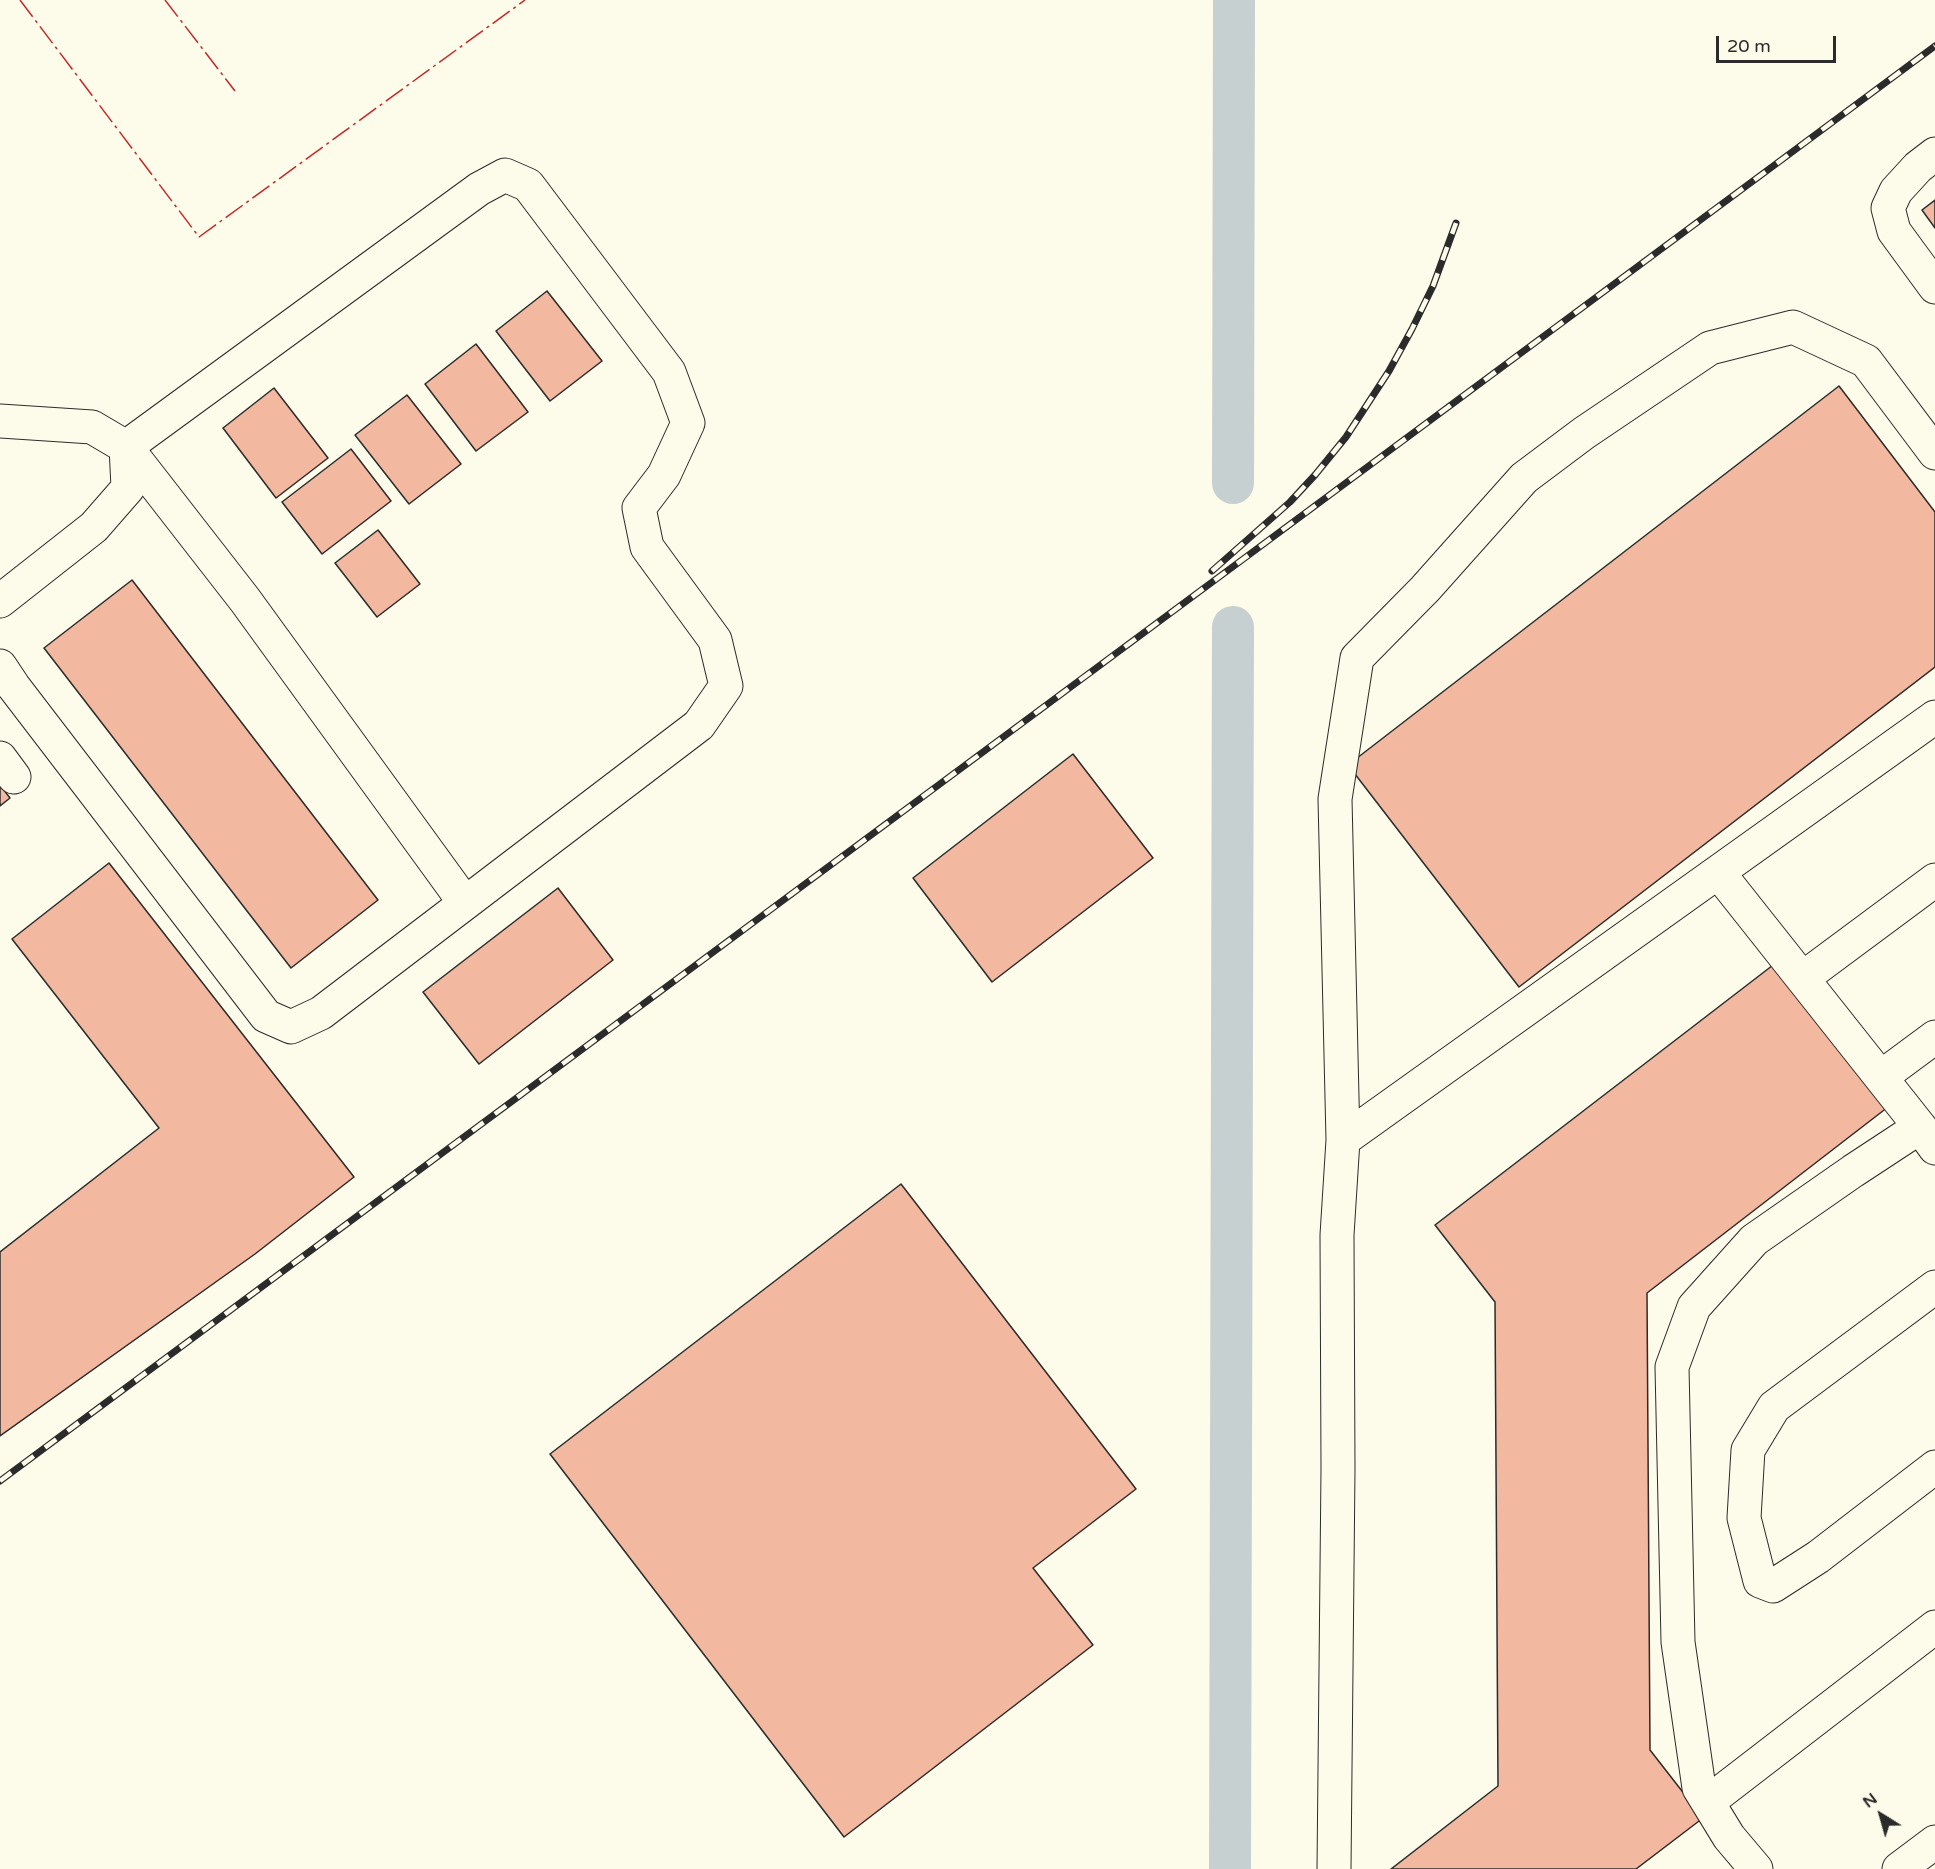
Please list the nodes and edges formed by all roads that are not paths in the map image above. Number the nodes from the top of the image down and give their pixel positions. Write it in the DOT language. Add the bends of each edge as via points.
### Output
graph roads {
  1 [pos="1935,154"];
  2 [pos="1935,287"];
  3 [pos="0,421"];
  4 [pos="126,447"];
  5 [pos="1935,453"];
  6 [pos="0,601"];
  7 [pos="0,666"];
  8 [pos="1935,717"];
  9 [pos="1718,872"];
  10 [pos="1935,880"];
  11 [pos="465,903"];
  12 [pos="1803,978"];
  13 [pos="1935,1037"];
  14 [pos="1881,1077"];
  15 [pos="1928,1137"];
  16 [pos="1343,1140"];
  17 [pos="1935,1287"];
  18 [pos="1935,1467"];
  19 [pos="1935,1626"];
  20 [pos="1708,1802"];
  21 [pos="1935,1842"];
  22 [pos="1334,1869"];
  23 [pos="1756,1869"];
  24 [pos="1899,1869"];
  1 -- 2 [label="street" via="1896,191 1888,208 1894,231"];
  3 -- 4 [label="street" via="92,427"];
  4 -- 6 [label="street" via="128,488 94,527"];
  4 -- 11 [label="street" via="245,600"];
  4 -- 11 [label="street" via="480,189 505,175 528,185 669,372 688,423 664,475 639,508 647,547 716,640 726,686 699,724"];
  5 -- 16 [label="street" via="1866,361 1793,327 1710,348 1524,478 1357,658 1335,799"];
  7 -- 11 [label="street" via="266,1016 291,1027 321,1013"];
  8 -- 9 [label="street"];
  9 -- 12 [label="street"];
  9 -- 16 [label="street"];
  10 -- 12 [label="street"];
  12 -- 14 [label="street"];
  13 -- 14 [label="street"];
  14 -- 15 [label="street"];
  15 -- 20 [label="street" via="1754,1240 1694,1307 1672,1367 1678,1642 1699,1788"];
  16 -- 22 [label="street" via="1337,1235"];
  17 -- 18 [label="street" via="1774,1407 1748,1450 1744,1518 1760,1581 1773,1586 1818,1557"];
  19 -- 20 [label="street"];
  20 -- 23 [label="street" via="1728,1837"];
  21 -- 24 [label="street"];
}
